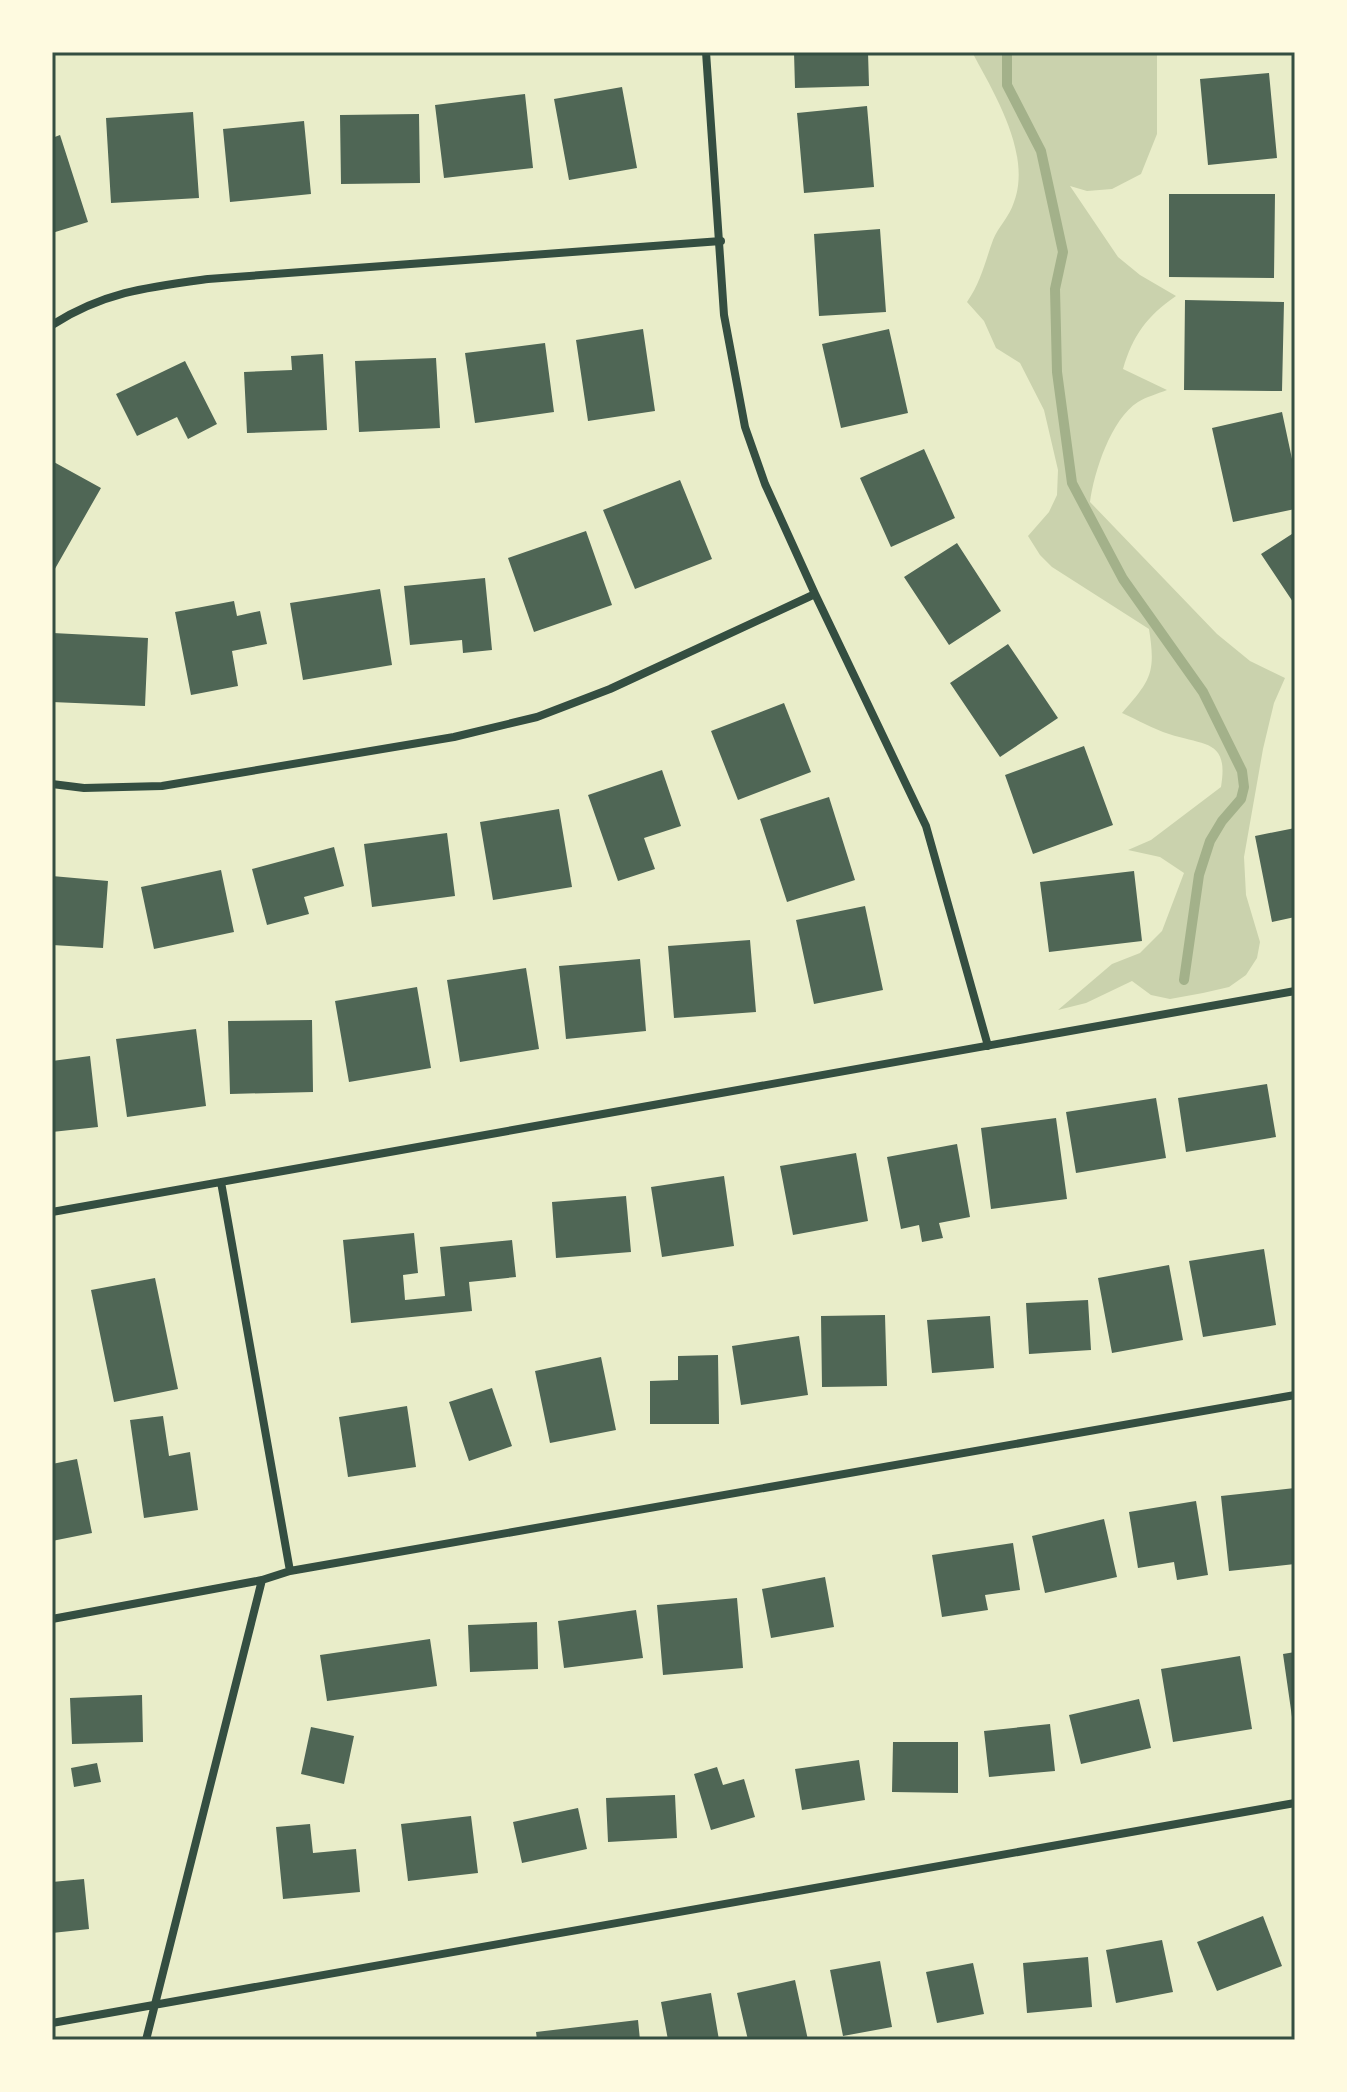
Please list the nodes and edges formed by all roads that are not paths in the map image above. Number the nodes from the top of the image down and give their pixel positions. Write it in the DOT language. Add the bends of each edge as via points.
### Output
graph roads {
  1 [pos="706,52"];
  2 [pos="721,241"];
  3 [pos="52,325"];
  4 [pos="815,594"];
  5 [pos="52,784"];
  6 [pos="1295,991"];
  7 [pos="988,1046"];
  8 [pos="221,1182"];
  9 [pos="52,1212"];
  10 [pos="1295,1395"];
  11 [pos="290,1571"];
  12 [pos="262,1580"];
  13 [pos="52,1619"];
  14 [pos="1295,1803"];
  15 [pos="155,2005"];
  16 [pos="52,2023"];
  17 [pos="146,2040"];
  1 -- 2 [label="street"];
  2 -- 3 [label="street" via="137,288 80,307"];
  2 -- 4 [label="street" via="724,315 745,427"];
  4 -- 5 [label="street" via="537,717 454,737 162,786"];
  4 -- 7 [label="street" via="926,826"];
  6 -- 7 [label="street"];
  7 -- 8 [label="street"];
  8 -- 9 [label="street"];
  8 -- 11 [label="street"];
  10 -- 11 [label="street"];
  11 -- 12 [label="street"];
  12 -- 13 [label="street"];
  12 -- 15 [label="street"];
  14 -- 15 [label="street"];
  15 -- 16 [label="street"];
  15 -- 17 [label="street"];
}
